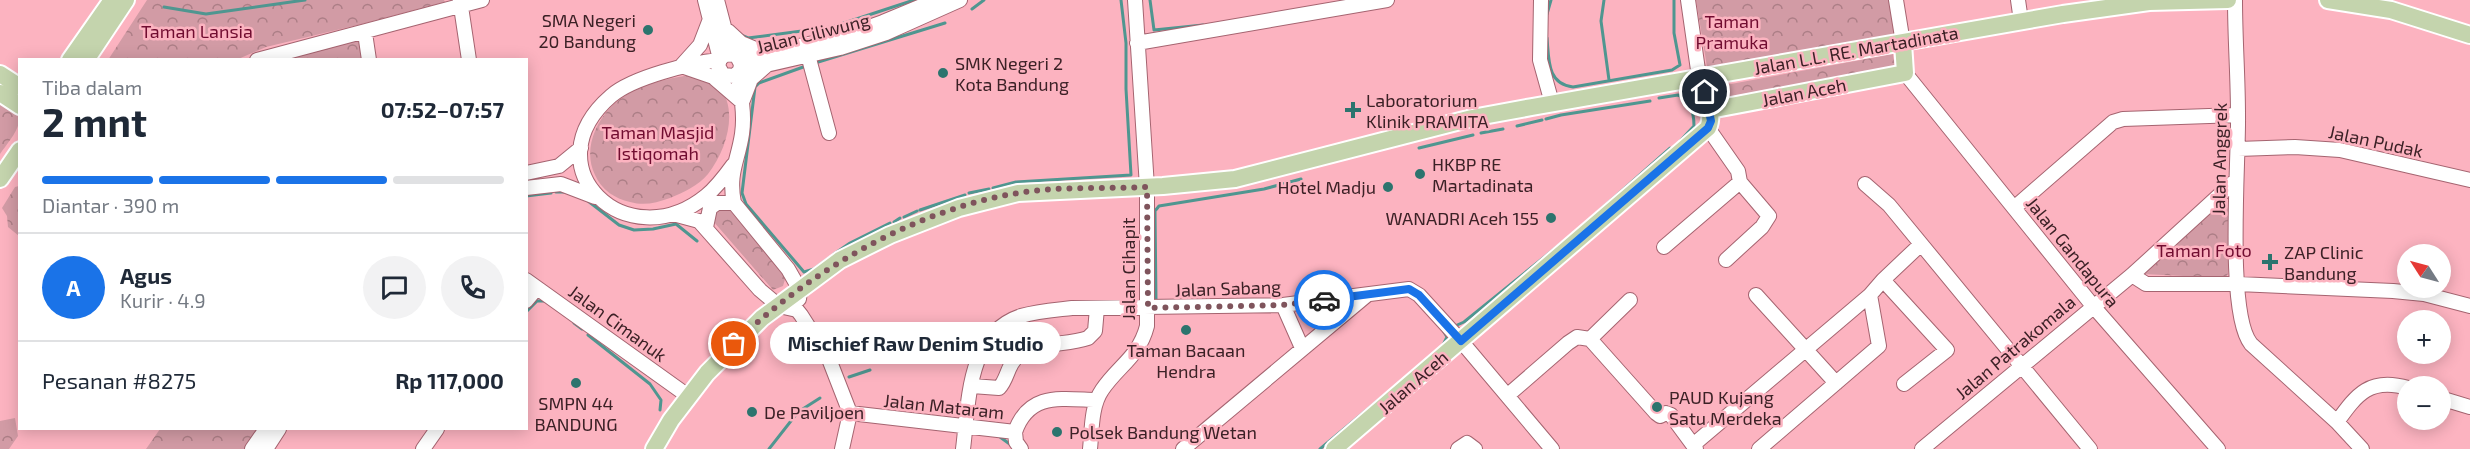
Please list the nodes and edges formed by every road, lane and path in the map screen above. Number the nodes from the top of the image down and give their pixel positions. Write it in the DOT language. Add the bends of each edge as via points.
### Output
graph roads {
  1 [pos="112,0"];
  2 [pos="126,0"];
  3 [pos="482,0"];
  4 [pos="705,0"];
  5 [pos="717,0"];
  6 [pos="936,0"];
  7 [pos="960,0"];
  8 [pos="1135,0"];
  9 [pos="1387,0"];
  10 [pos="1541,0"];
  11 [pos="1688,0"];
  12 [pos="1896,0"];
  13 [pos="2018,0"];
  14 [pos="2228,0"];
  15 [pos="2235,0"];
  16 [pos="2328,0"];
  17 [pos="2362,2"];
  18 [pos="460,4"];
  19 [pos="2021,21"];
  20 [pos="717,22"];
  21 [pos="885,28"];
  22 [pos="365,33"];
  23 [pos="2470,35"];
  24 [pos="1137,43"];
  25 [pos="1903,43"];
  26 [pos="808,56"];
  27 [pos="71,58"];
  28 [pos="87,58"];
  29 [pos="263,58"];
  30 [pos="369,58"];
  31 [pos="469,58"];
  32 [pos="768,58"];
  33 [pos="720,59"];
  34 [pos="738,65"];
  35 [pos="682,68"];
  36 [pos="1905,73"];
  37 [pos="0,74"];
  38 [pos="1699,77"];
  39 [pos="18,86"];
  40 [pos="0,93"];
  41 [pos="742,102"];
  42 [pos="1552,103"];
  43 [pos="18,105"];
  44 [pos="1710,110"];
  45 [pos="2238,115"];
  46 [pos="1708,128"];
  47 [pos="829,133"];
  48 [pos="581,148"];
  49 [pos="2238,149"];
  50 [pos="18,153"];
  51 [pos="734,165"];
  52 [pos="559,166"];
  53 [pos="528,173"];
  54 [pos="0,179"];
  55 [pos="2236,180"];
  56 [pos="2470,180"];
  57 [pos="1740,182"];
  58 [pos="561,184"];
  59 [pos="1865,184"];
  60 [pos="1147,187"];
  61 [pos="528,188"];
  62 [pos="599,199"];
  63 [pos="2213,201"];
  64 [pos="734,203"];
  65 [pos="2235,207"];
  66 [pos="2014,208"];
  67 [pos="673,214"];
  68 [pos="706,227"];
  69 [pos="1920,244"];
  70 [pos="1664,247"];
  71 [pos="1726,260"];
  72 [pos="2132,275"];
  73 [pos="1883,280"];
  74 [pos="532,284"];
  75 [pos="2238,285"];
  76 [pos="800,290"];
  77 [pos="1367,295"];
  78 [pos="1756,295"];
  79 [pos="1870,296"];
  80 [pos="1630,300"];
  81 [pos="1283,305"];
  82 [pos="779,306"];
  83 [pos="2093,306"];
  84 [pos="2470,306"];
  85 [pos="1097,308"];
  86 [pos="1148,308"];
  87 [pos="797,310"];
  88 [pos="1590,339"];
  89 [pos="1461,341"];
  90 [pos="1302,348"];
  91 [pos="1806,350"];
  92 [pos="2021,365"];
  93 [pos="1836,383"];
  94 [pos="1904,384"];
  95 [pos="2397,385"];
  96 [pos="972,386"];
  97 [pos="1508,395"];
  98 [pos="688,396"];
  99 [pos="1096,400"];
  100 [pos="2451,401"];
  101 [pos="2470,407"];
  102 [pos="850,413"];
  103 [pos="2337,423"];
  104 [pos="966,428"];
  105 [pos="265,430"];
  106 [pos="278,430"];
  107 [pos="436,430"];
  108 [pos="1015,432"];
  109 [pos="2082,446"];
  110 [pos="1694,447"];
  111 [pos="252,449"];
  112 [pos="266,449"];
  113 [pos="423,449"];
  114 [pos="654,449"];
  115 [pos="842,449"];
  116 [pos="963,449"];
  117 [pos="1021,449"];
  118 [pos="1090,449"];
  119 [pos="1183,449"];
  120 [pos="1334,449"];
  121 [pos="1458,449"];
  122 [pos="1475,449"];
  123 [pos="1552,449"];
  124 [pos="1759,449"];
  125 [pos="1922,449"];
  126 [pos="2218,449"];
  127 [pos="2362,449"];
  1 -- 27 [label="main road"];
  2 -- 28 [label="main road"];
  3 -- 18 [label="street"];
  4 -- 20 [label="street"];
  5 -- 20 [label="street"];
  6 -- 21 [label="street, Jalan Ciliwung"];
  7 -- 21 [label="street, Jalan Ciliwung"];
  8 -- 24 [label="street, Jalan Cihapit"];
  9 -- 24 [label="street"];
  10 -- 42 [label="street" via="1540,60"];
  11 -- 38 [label="street"];
  12 -- 25 [label="street"];
  13 -- 19 [label="street"];
  14 -- 19 [label="main road, Jalan L.L. RE. Martadinata" via="2149,2"];
  15 -- 45 [label="street, Jalan Anggrek"];
  16 -- 17 [label="main road"];
  17 -- 23 [label="main road"];
  18 -- 22 [label="street"];
  18 -- 31 [label="street"];
  19 -- 25 [label="main road, Jalan L.L. RE. Martadinata"];
  20 -- 32 [label="street" via="741,43"];
  20 -- 33 [label="street"];
  20 -- 34 [label="street"];
  20 -- 35 [label="street"];
  21 -- 26 [label="street, Jalan Ciliwung" via="840,48"];
  21 -- 32 [label="street, Jalan Ciliwung"];
  22 -- 29 [label="street"];
  22 -- 30 [label="street"];
  24 -- 60 [label="street, Jalan Cihapit"];
  25 -- 36 [label="main road"];
  25 -- 38 [label="main road, Jalan L.L. RE. Martadinata"];
  26 -- 32 [label="street, Jalan Ciliwung"];
  26 -- 47 [label="street"];
  32 -- 34 [label="street, Jalan Ciliwung"];
  32 -- 41 [label="street" via="751,80"];
  33 -- 34 [label="street" via="729,54"];
  33 -- 34 [label="street" via="718,69 723,75 730,77"];
  33 -- 35 [label="street"];
  34 -- 41 [label="street"];
  35 -- 41 [label="street" via="713,77"];
  35 -- 48 [label="street" via="631,84 613,95 598,109"];
  36 -- 44 [label="main road, Jalan Aceh"];
  36 -- 66 [label="street, Jalan Gandapura"];
  37 -- 39 [label="main road"];
  38 -- 42 [label="main road, Jalan L.L. RE. Martadinata"];
  38 -- 44 [label="main road"];
  40 -- 43 [label="main road"];
  41 -- 51 [label="street" via="743,131"];
  42 -- 60 [label="main road, Jalan L.L. RE. Martadinata" via="1472,118 1255,176"];
  44 -- 46 [label="main road"];
  45 -- 49 [label="street, Jalan Anggrek"];
  45 -- 66 [label="street" via="2113,122"];
  46 -- 57 [label="street" via="1738,171"];
  46 -- 89 [label="main road, Jalan Aceh"];
  48 -- 52 [label="street"];
  48 -- 62 [label="street" via="586,182"];
  49 -- 55 [label="street, Jalan Anggrek"];
  49 -- 56 [label="street, Jalan Pudak" via="2340,150"];
  50 -- 54 [label="main road"];
  51 -- 64 [label="street"];
  51 -- 67 [label="street" via="706,196"];
  52 -- 53 [label="street"];
  52 -- 58 [label="street" via="565,176"];
  55 -- 63 [label="street, Jalan Patrakomala"];
  55 -- 65 [label="street, Jalan Anggrek"];
  57 -- 70 [label="street"];
  57 -- 71 [label="street" via="1769,216"];
  58 -- 61 [label="street"];
  58 -- 62 [label="street"];
  59 -- 69 [label="street" via="1889,205"];
  60 -- 76 [label="main road, Jalan L.L. RE. Martadinata" via="1018,193 959,208 863,247"];
  60 -- 86 [label="street, Jalan Cihapit"];
  62 -- 67 [label="street" via="634,217"];
  63 -- 65 [label="street" via="2223,200"];
  63 -- 72 [label="street, Jalan Patrakomala"];
  64 -- 68 [label="street" via="717,203 710,208"];
  64 -- 76 [label="street" via="788,269"];
  65 -- 75 [label="street, Jalan Anggrek"];
  66 -- 83 [label="street, Jalan Gandapura"];
  67 -- 68 [label="street" via="699,221"];
  68 -- 82 [label="street" via="760,290"];
  69 -- 73 [label="street"];
  69 -- 92 [label="street"];
  72 -- 75 [label="street" via="2146,284"];
  72 -- 83 [label="street, Jalan Patrakomala"];
  73 -- 79 [label="street"];
  73 -- 94 [label="street" via="1947,350"];
  74 -- 98 [label="street, Jalan Cimanuk"];
  75 -- 84 [label="street" via="2393,291"];
  75 -- 103 [label="street, Jalan Anggrek" via="2246,337"];
  76 -- 82 [label="main road, Jalan L.L. RE. Martadinata"];
  76 -- 87 [label="street"];
  77 -- 81 [label="street, Jalan Sabang"];
  77 -- 89 [label="street, Jalan Sabang" via="1414,291"];
  77 -- 90 [label="street"];
  78 -- 91 [label="street"];
  79 -- 91 [label="street"];
  79 -- 93 [label="street" via="1879,346"];
  80 -- 88 [label="street"];
  81 -- 86 [label="street, Jalan Sabang"];
  81 -- 90 [label="street"];
  82 -- 87 [label="street"];
  82 -- 98 [label="main road, Jalan L.L. RE. Martadinata" via="721,357"];
  83 -- 92 [label="street, Jalan Patrakomala"];
  83 -- 126 [label="street, Jalan Gandapura"];
  85 -- 86 [label="street, Jalan Sabang"];
  85 -- 96 [label="street, Jalan Sabang" via="1038,312 1007,323 994,332 980,353"];
  85 -- 96 [label="street" via="1095,331 1088,338 1022,353 999,388"];
  86 -- 99 [label="street, Jalan Cihapit" via="1143,342"];
  87 -- 102 [label="street" via="829,359"];
  88 -- 97 [label="street" via="1577,337"];
  88 -- 110 [label="street" via="1656,413 1671,415"];
  89 -- 97 [label="street"];
  89 -- 120 [label="main road, Jalan Aceh"];
  90 -- 119 [label="street"];
  91 -- 93 [label="street"];
  91 -- 110 [label="street"];
  92 -- 109 [label="street"];
  92 -- 125 [label="street, Jalan Patrakomala"];
  93 -- 124 [label="street"];
  95 -- 103 [label="street" via="2370,387"];
  96 -- 104 [label="street, Jalan Sabang"];
  97 -- 123 [label="street"];
  98 -- 114 [label="main road, Jalan L.L. RE. Martadinata"];
  99 -- 108 [label="street" via="1035,404"];
  99 -- 118 [label="street"];
  100 -- 101 [label="street"];
  102 -- 104 [label="street, Jalan Mataram"];
  102 -- 115 [label="street"];
  103 -- 127 [label="street, Jalan Anggrek"];
  104 -- 108 [label="street, Jalan Mataram"];
  104 -- 116 [label="street, Jalan Sabang"];
  105 -- 111 [label="street"];
  106 -- 112 [label="street"];
  107 -- 113 [label="street"];
  108 -- 117 [label="street, Jalan Mataram"];
  121 -- 122 [label="street" via="1467,443"];
}
